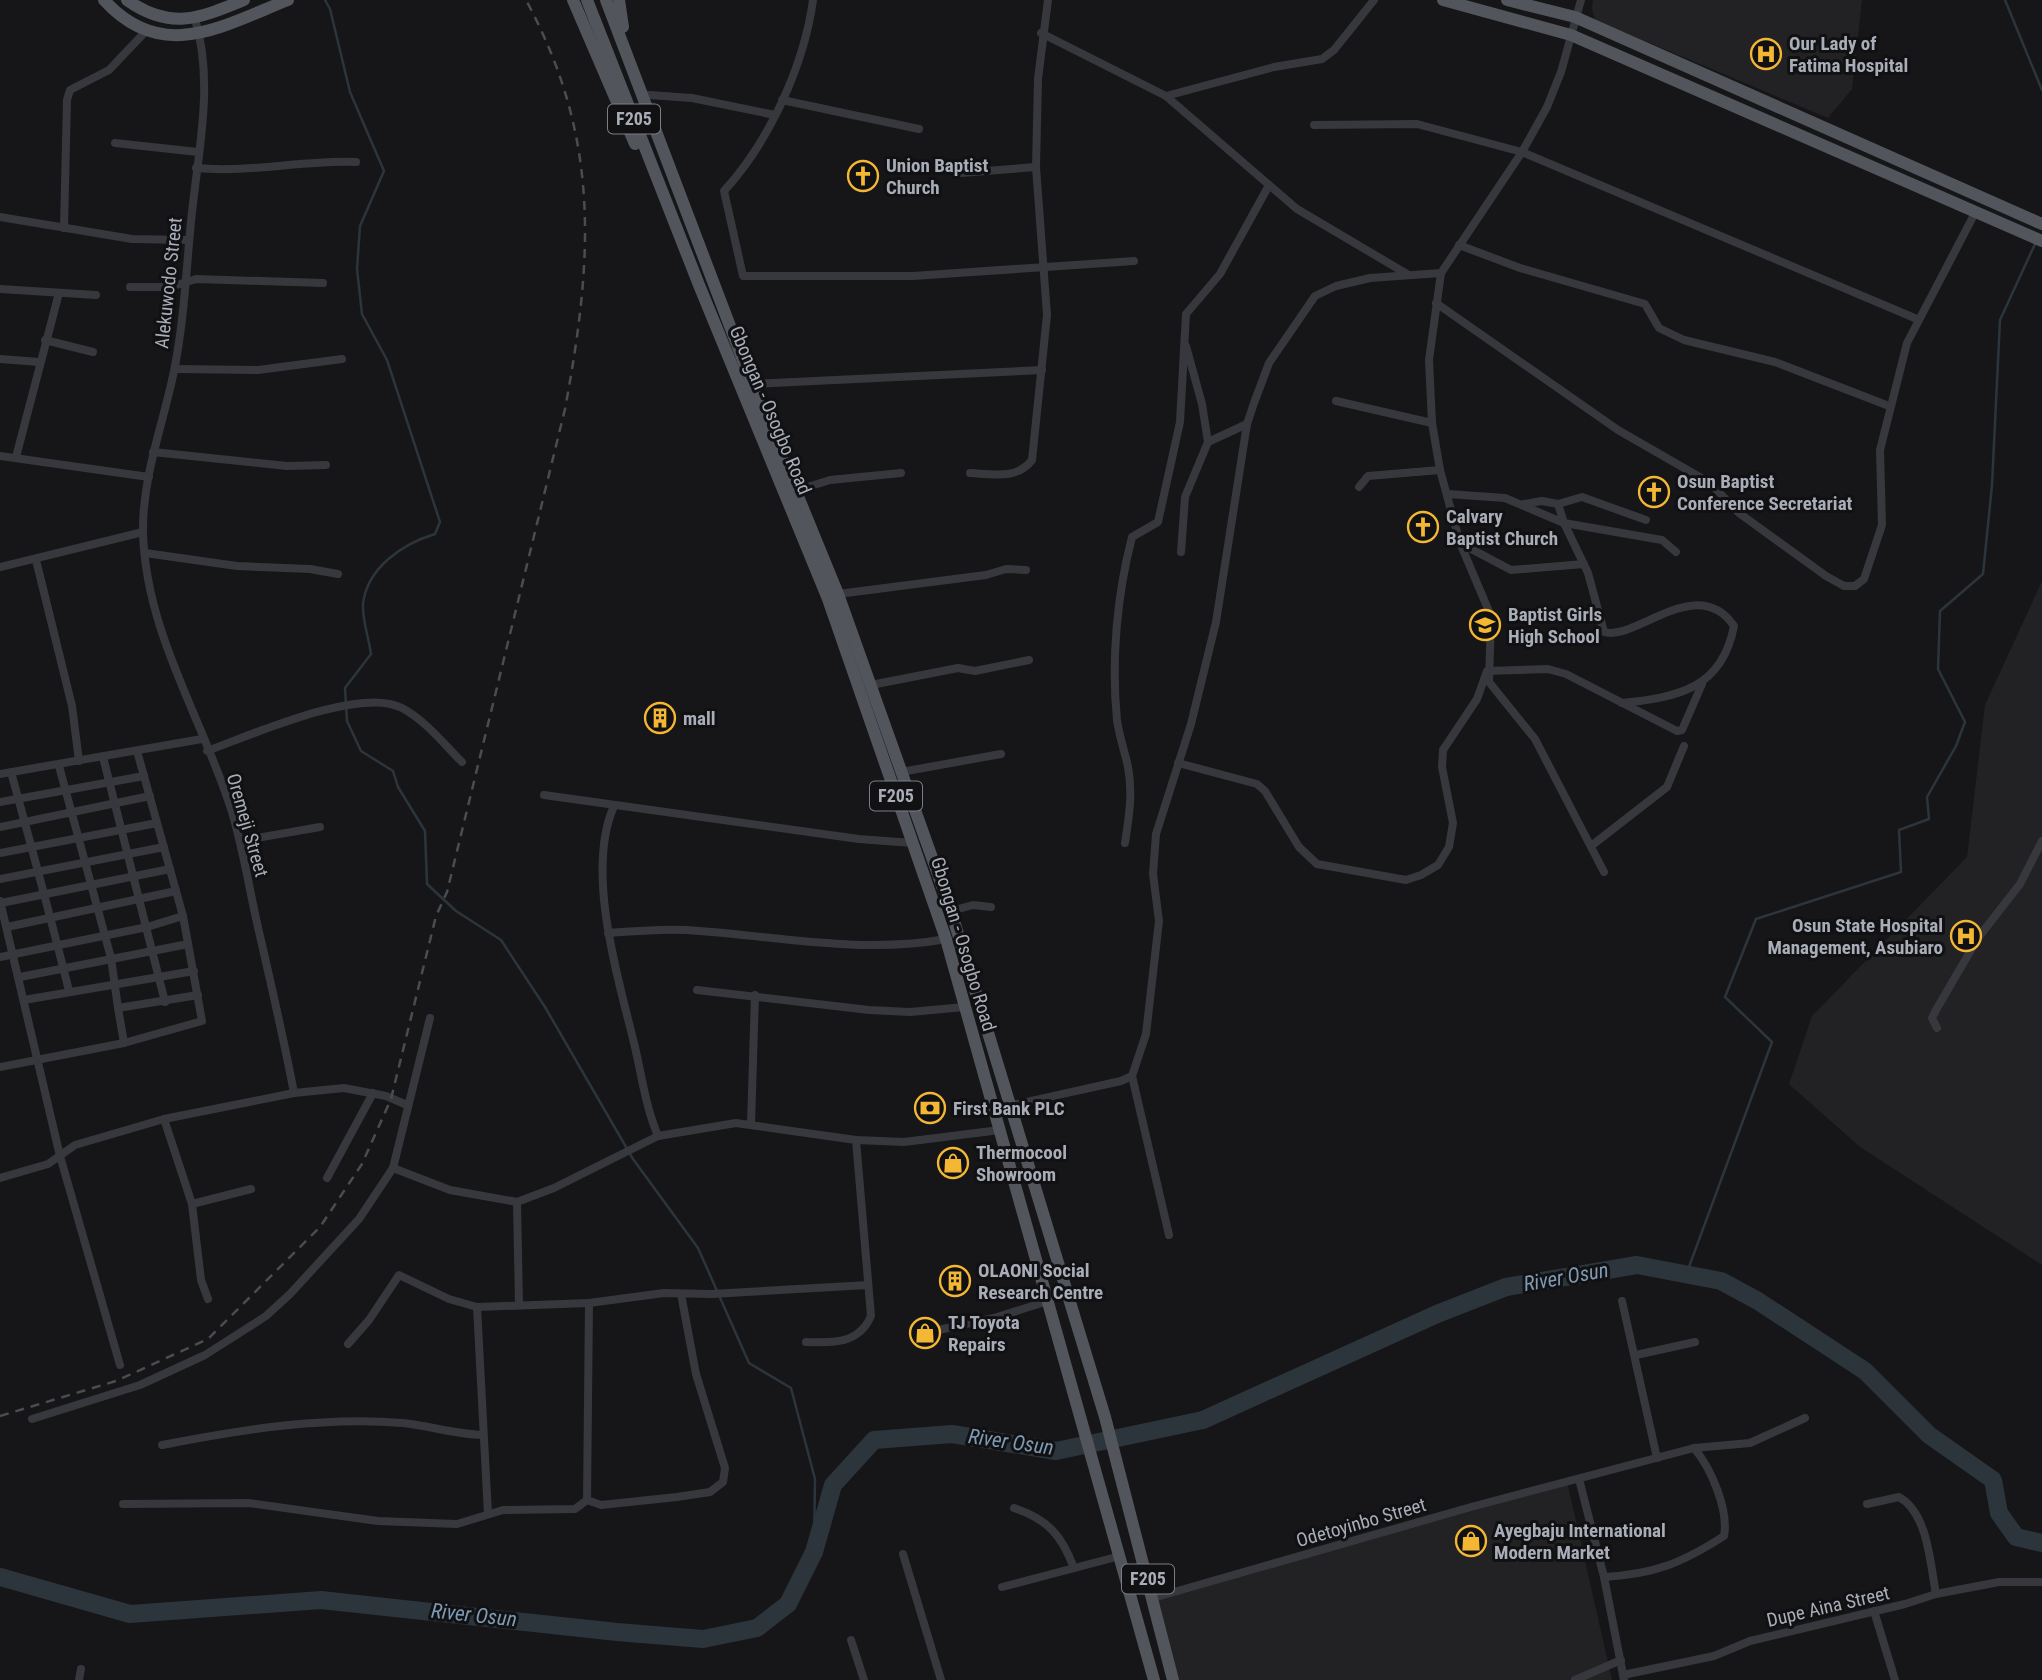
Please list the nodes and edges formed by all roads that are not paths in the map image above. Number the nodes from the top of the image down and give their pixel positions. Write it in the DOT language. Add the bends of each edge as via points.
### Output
graph roads {
  1 [pos="104,0"];
  2 [pos="127,0"];
  3 [pos="244,0"];
  4 [pos="288,0"];
  5 [pos="573,0"];
  6 [pos="587,0"];
  7 [pos="606,0"];
  8 [pos="619,0"];
  9 [pos="813,0"];
  10 [pos="1048,0"];
  11 [pos="1374,0"];
  12 [pos="1443,0"];
  13 [pos="1507,0"];
  14 [pos="1581,0"];
  15 [pos="1576,17"];
  16 [pos="195,19"];
  17 [pos="147,30"];
  18 [pos="1041,33"];
  19 [pos="200,34"];
  20 [pos="1571,34"];
  21 [pos="649,95"];
  22 [pos="1166,96"];
  23 [pos="782,100"];
  24 [pos="775,115"];
  25 [pos="1314,125"];
  26 [pos="919,129"];
  27 [pos="115,143"];
  28 [pos="198,152"];
  29 [pos="1522,152"];
  30 [pos="356,162"];
  31 [pos="1036,167"];
  32 [pos="196,168"];
  33 [pos="961,173"];
  34 [pos="1268,187"];
  35 [pos="1976,211"];
  36 [pos="0,217"];
  37 [pos="2038,223"];
  38 [pos="64,228"];
  39 [pos="695,231"];
  40 [pos="682,239"];
  41 [pos="189,240"];
  42 [pos="2042,241"];
  43 [pos="1458,245"];
  44 [pos="1134,261"];
  45 [pos="1045,265"];
  46 [pos="1441,273"];
  47 [pos="1407,274"];
  48 [pos="323,283"];
  49 [pos="184,284"];
  50 [pos="130,287"];
  51 [pos="0,289"];
  52 [pos="59,293"];
  53 [pos="96,295"];
  54 [pos="1436,303"];
  55 [pos="1917,319"];
  56 [pos="46,340"];
  57 [pos="1184,342"];
  58 [pos="93,352"];
  59 [pos="0,359"];
  60 [pos="342,359"];
  61 [pos="39,362"];
  62 [pos="175,369"];
  63 [pos="1042,370"];
  64 [pos="752,384"];
  65 [pos="1336,401"];
  66 [pos="1889,406"];
  67 [pos="1433,423"];
  68 [pos="1247,424"];
  69 [pos="1208,442"];
  70 [pos="153,452"];
  71 [pos="0,456"];
  72 [pos="16,457"];
  73 [pos="326,465"];
  74 [pos="1440,470"];
  75 [pos="901,473"];
  76 [pos="970,473"];
  77 [pos="149,477"];
  78 [pos="1359,487"];
  79 [pos="798,490"];
  80 [pos="1448,495"];
  81 [pos="1524,504"];
  82 [pos="1558,504"];
  83 [pos="1646,520"];
  84 [pos="1564,523"];
  85 [pos="143,532"];
  86 [pos="1460,544"];
  87 [pos="1181,552"];
  88 [pos="1676,552"];
  89 [pos="145,553"];
  90 [pos="36,560"];
  91 [pos="1584,564"];
  92 [pos="0,567"];
  93 [pos="1026,570"];
  94 [pos="338,574"];
  95 [pos="838,594"];
  96 [pos="1029,660"];
  97 [pos="1487,671"];
  98 [pos="1702,684"];
  99 [pos="872,685"];
  100 [pos="1622,703"];
  101 [pos="202,739"];
  102 [pos="1684,746"];
  103 [pos="137,751"];
  104 [pos="207,751"];
  105 [pos="1001,754"];
  106 [pos="103,757"];
  107 [pos="79,761"];
  108 [pos="461,762"];
  109 [pos="1178,763"];
  110 [pos="59,766"];
  111 [pos="11,772"];
  112 [pos="901,772"];
  113 [pos="0,774"];
  114 [pos="144,776"];
  115 [pos="108,782"];
  116 [pos="64,791"];
  117 [pos="544,795"];
  118 [pos="150,796"];
  119 [pos="19,799"];
  120 [pos="0,802"];
  121 [pos="114,806"];
  122 [pos="614,806"];
  123 [pos="71,815"];
  124 [pos="26,823"];
  125 [pos="157,823"];
  126 [pos="0,827"];
  127 [pos="320,827"];
  128 [pos="123,830"];
  129 [pos="77,839"];
  130 [pos="2042,841"];
  131 [pos="240,842"];
  132 [pos="912,843"];
  133 [pos="1125,843"];
  134 [pos="1591,846"];
  135 [pos="30,847"];
  136 [pos="164,847"];
  137 [pos="0,853"];
  138 [pos="127,855"];
  139 [pos="84,862"];
  140 [pos="170,869"];
  141 [pos="37,870"];
  142 [pos="1604,872"];
  143 [pos="135,878"];
  144 [pos="0,879"];
  145 [pos="91,886"];
  146 [pos="176,891"];
  147 [pos="47,895"];
  148 [pos="141,900"];
  149 [pos="0,902"];
  150 [pos="991,907"];
  151 [pos="97,910"];
  152 [pos="951,911"];
  153 [pos="183,916"];
  154 [pos="51,920"];
  155 [pos="6,927"];
  156 [pos="147,927"];
  157 [pos="608,933"];
  158 [pos="104,935"];
  159 [pos="946,939"];
  160 [pos="57,944"];
  161 [pos="188,944"];
  162 [pos="152,950"];
  163 [pos="14,954"];
  164 [pos="0,957"];
  165 [pos="111,958"];
  166 [pos="961,967"];
  167 [pos="64,968"];
  168 [pos="194,971"];
  169 [pos="159,976"];
  170 [pos="20,977"];
  171 [pos="115,982"];
  172 [pos="697,990"];
  173 [pos="69,991"];
  174 [pos="198,995"];
  175 [pos="755,995"];
  176 [pos="24,1000"];
  177 [pos="165,1002"];
  178 [pos="965,1007"];
  179 [pos="118,1008"];
  180 [pos="430,1018"];
  181 [pos="1937,1028"];
  182 [pos="124,1043"];
  183 [pos="36,1062"];
  184 [pos="0,1068"];
  185 [pos="1132,1076"];
  186 [pos="294,1093"];
  187 [pos="373,1093"];
  188 [pos="407,1105"];
  189 [pos="1008,1106"];
  190 [pos="164,1119"];
  191 [pos="751,1125"];
  192 [pos="1000,1130"];
  193 [pos="659,1136"];
  194 [pos="856,1140"];
  195 [pos="60,1156"];
  196 [pos="393,1168"];
  197 [pos="0,1178"];
  198 [pos="327,1178"];
  199 [pos="251,1189"];
  200 [pos="517,1202"];
  201 [pos="192,1204"];
  202 [pos="1169,1235"];
  203 [pos="868,1285"];
  204 [pos="681,1294"];
  205 [pos="208,1298"];
  206 [pos="1048,1301"];
  207 [pos="1622,1301"];
  208 [pos="589,1303"];
  209 [pos="519,1305"];
  210 [pos="477,1307"];
  211 [pos="929,1332"];
  212 [pos="806,1342"];
  213 [pos="1695,1342"];
  214 [pos="348,1344"];
  215 [pos="1636,1355"];
  216 [pos="120,1365"];
  217 [pos="1805,1418"];
  218 [pos="32,1419"];
  219 [pos="483,1435"];
  220 [pos="162,1445"];
  221 [pos="1694,1448"];
  222 [pos="1657,1458"];
  223 [pos="1579,1479"];
  224 [pos="587,1500"];
  225 [pos="123,1504"];
  226 [pos="1867,1504"];
  227 [pos="1014,1508"];
  228 [pos="488,1514"];
  229 [pos="902,1554"];
  230 [pos="1120,1556"];
  231 [pos="1074,1569"];
  232 [pos="1604,1577"];
  233 [pos="2042,1582"];
  234 [pos="1002,1587"];
  235 [pos="1936,1594"];
  236 [pos="1153,1598"];
  237 [pos="1874,1611"];
  238 [pos="851,1640"];
  239 [pos="1621,1660"];
  240 [pos="81,1669"];
  241 [pos="1624,1678"];
  242 [pos="79,1680"];
  243 [pos="864,1680"];
  244 [pos="942,1680"];
  245 [pos="1154,1680"];
  246 [pos="1173,1680"];
  247 [pos="1575,1680"];
  248 [pos="1895,1680"];
  1 -- 17 [label="main road"];
  2 -- 16 [label="main road" via="158,15"];
  3 -- 16 [label="main road"];
  4 -- 19 [label="main road"];
  5 -- 40 [label="main road" via="651,180"];
  6 -- 40 [label="main road, F205"];
  7 -- 39 [label="main road, F205"];
  8 -- 21 [label="main road" via="621,24"];
  9 -- 23 [label="street"];
  10 -- 18 [label="street"];
  11 -- 22 [label="street" via="1322,59 1273,67"];
  12 -- 20 [label="main road"];
  13 -- 15 [label="main road"];
  14 -- 15 [label="street"];
  15 -- 20 [label="street"];
  15 -- 37 [label="main road"];
  16 -- 19 [label="street, Alekuwodo Street"];
  17 -- 19 [label="main road" via="174,37"];
  17 -- 38 [label="street" via="109,70 70,90"];
  18 -- 22 [label="street"];
  18 -- 31 [label="street"];
  19 -- 28 [label="street, Alekuwodo Street" via="206,68"];
  20 -- 29 [label="street" via="1561,72"];
  20 -- 35 [label="main road"];
  21 -- 24 [label="street" via="692,98"];
  21 -- 39 [label="main road" via="690,199"];
  22 -- 34 [label="street"];
  23 -- 24 [label="street"];
  23 -- 26 [label="street"];
  24 -- 45 [label="street" via="756,152 724,191 743,276 913,276"];
  25 -- 29 [label="street" via="1418,124"];
  27 -- 28 [label="street"];
  28 -- 32 [label="street, Alekuwodo Street"];
  29 -- 43 [label="street"];
  29 -- 55 [label="street"];
  30 -- 32 [label="street"];
  31 -- 33 [label="street"];
  31 -- 45 [label="street"];
  32 -- 41 [label="street, Alekuwodo Street"];
  34 -- 47 [label="street"];
  34 -- 57 [label="street" via="1220,274 1190,306"];
  35 -- 42 [label="main road"];
  35 -- 55 [label="street"];
  36 -- 38 [label="street"];
  38 -- 41 [label="street" via="132,239"];
  39 -- 64 [label="main road, Gbongan - Osogbo Road"];
  40 -- 132 [label="main road, Gbongan - Osogbo Road / F205" via="828,599"];
  41 -- 49 [label="street, Alekuwodo Street"];
  43 -- 46 [label="street"];
  43 -- 66 [label="street" via="1645,304 1659,328 1684,340 1774,362"];
  44 -- 45 [label="street"];
  45 -- 63 [label="street"];
  46 -- 47 [label="street"];
  46 -- 54 [label="street"];
  47 -- 68 [label="street" via="1359,280 1315,296 1269,363"];
  48 -- 49 [label="street" via="196,279"];
  49 -- 50 [label="street"];
  49 -- 62 [label="street, Alekuwodo Street"];
  51 -- 52 [label="street"];
  52 -- 53 [label="street"];
  52 -- 56 [label="street"];
  54 -- 66 [label="street" via="1618,430 1710,483 1740,513 1844,586 1856,586 1864,579 1882,525 1880,450"];
  54 -- 67 [label="street" via="1429,360"];
  55 -- 66 [label="street"];
  56 -- 58 [label="street"];
  56 -- 61 [label="street"];
  57 -- 69 [label="street"];
  57 -- 133 [label="street" via="1180,422 1158,522 1132,537 1121,580 1117,721 1129,770 1131,806"];
  59 -- 61 [label="street"];
  60 -- 62 [label="street" via="258,370"];
  61 -- 72 [label="street"];
  62 -- 70 [label="street, Alekuwodo Street"];
  63 -- 64 [label="street"];
  63 -- 76 [label="street" via="1031,460 1023,470 1007,475"];
  64 -- 79 [label="main road, Gbongan - Osogbo Road / F205"];
  65 -- 67 [label="street"];
  67 -- 74 [label="street"];
  68 -- 69 [label="street"];
  68 -- 109 [label="street" via="1216,622"];
  69 -- 87 [label="street" via="1185,496"];
  70 -- 73 [label="street" via="287,466"];
  70 -- 77 [label="street, Alekuwodo Street"];
  71 -- 72 [label="street"];
  72 -- 77 [label="street"];
  74 -- 78 [label="street" via="1368,476"];
  74 -- 80 [label="street"];
  75 -- 79 [label="street" via="830,481"];
  77 -- 85 [label="street, Alekuwodo Street"];
  79 -- 95 [label="main road, Gbongan - Osogbo Road / F205"];
  80 -- 81 [label="street" via="1505,498"];
  80 -- 86 [label="street"];
  81 -- 82 [label="street"];
  81 -- 84 [label="street"];
  82 -- 83 [label="street" via="1582,497"];
  82 -- 84 [label="street"];
  84 -- 88 [label="street" via="1662,540"];
  84 -- 91 [label="street"];
  85 -- 89 [label="street, Oremeji Street"];
  85 -- 90 [label="street"];
  86 -- 91 [label="street" via="1511,570"];
  86 -- 97 [label="street" via="1491,616"];
  89 -- 94 [label="street"];
  89 -- 101 [label="street, Oremeji Street" via="149,584 179,686"];
  90 -- 92 [label="street"];
  90 -- 107 [label="street" via="72,706"];
  91 -- 98 [label="street" via="1605,632 1610,634 1666,610 1707,606 1724,612 1734,626 1731,640 1714,675"];
  93 -- 95 [label="street" via="1006,569"];
  95 -- 99 [label="main road, Gbongan - Osogbo Road / F205"];
  96 -- 99 [label="street"];
  97 -- 100 [label="street" via="1548,668"];
  97 -- 109 [label="street" via="1477,699 1443,750 1453,823 1449,847 1438,865 1406,880 1317,864 1299,847 1256,784"];
  97 -- 134 [label="street" via="1489,682 1535,739"];
  98 -- 100 [label="street" via="1667,697"];
  98 -- 100 [label="street" via="1679,731"];
  99 -- 112 [label="main road, Gbongan - Osogbo Road / F205"];
  101 -- 103 [label="street"];
  101 -- 104 [label="street, Oremeji Street"];
  102 -- 134 [label="street" via="1667,787"];
  103 -- 106 [label="street"];
  103 -- 114 [label="street"];
  104 -- 108 [label="street" via="344,704 389,702 404,709"];
  104 -- 131 [label="street, Oremeji Street"];
  105 -- 112 [label="street"];
  106 -- 107 [label="street"];
  106 -- 115 [label="street"];
  107 -- 110 [label="street"];
  109 -- 185 [label="street" via="1156,834 1153,874 1159,921 1146,1034"];
  110 -- 111 [label="street"];
  110 -- 116 [label="street"];
  111 -- 113 [label="street"];
  111 -- 119 [label="street"];
  112 -- 152 [label="main road, Gbongan - Osogbo Road / F205"];
  114 -- 115 [label="street"];
  114 -- 118 [label="street"];
  115 -- 116 [label="street"];
  115 -- 121 [label="street"];
  116 -- 119 [label="street"];
  116 -- 123 [label="street"];
  117 -- 122 [label="street"];
  118 -- 121 [label="street"];
  118 -- 125 [label="street"];
  119 -- 120 [label="street"];
  119 -- 124 [label="street"];
  121 -- 123 [label="street"];
  121 -- 128 [label="street"];
  122 -- 132 [label="street"];
  122 -- 157 [label="street" via="604,845"];
  123 -- 124 [label="street"];
  123 -- 129 [label="street"];
  124 -- 126 [label="street"];
  124 -- 135 [label="street"];
  125 -- 128 [label="street"];
  125 -- 136 [label="street"];
  127 -- 131 [label="street"];
  128 -- 129 [label="street"];
  128 -- 138 [label="street"];
  129 -- 135 [label="street"];
  129 -- 139 [label="street"];
  130 -- 181 [label="street" via="2020,884 1979,938 1936,1010 1932,1018"];
  131 -- 186 [label="street, Oremeji Street"];
  132 -- 159 [label="main road, Gbongan - Osogbo Road / F205"];
  134 -- 142 [label="street"];
  135 -- 137 [label="street"];
  135 -- 141 [label="street"];
  136 -- 138 [label="street"];
  136 -- 140 [label="street"];
  138 -- 139 [label="street"];
  138 -- 143 [label="street"];
  139 -- 141 [label="street"];
  139 -- 145 [label="street"];
  140 -- 143 [label="street"];
  140 -- 146 [label="street"];
  141 -- 144 [label="street"];
  141 -- 147 [label="street"];
  143 -- 145 [label="street"];
  143 -- 148 [label="street"];
  145 -- 147 [label="street"];
  145 -- 151 [label="street"];
  146 -- 148 [label="street"];
  146 -- 153 [label="street"];
  147 -- 149 [label="street"];
  147 -- 154 [label="street"];
  148 -- 151 [label="street"];
  148 -- 156 [label="street"];
  149 -- 155 [label="street"];
  150 -- 152 [label="street" via="974,905"];
  151 -- 154 [label="street"];
  151 -- 158 [label="street"];
  152 -- 166 [label="main road, Gbongan - Osogbo Road / F205"];
  153 -- 156 [label="street"];
  153 -- 161 [label="street"];
  154 -- 155 [label="street"];
  154 -- 160 [label="street"];
  155 -- 163 [label="street"];
  156 -- 158 [label="street"];
  156 -- 162 [label="street"];
  157 -- 159 [label="street" via="699,930 793,941 915,945"];
  157 -- 193 [label="street" via="642,1092"];
  158 -- 160 [label="street"];
  158 -- 165 [label="street"];
  159 -- 166 [label="main road, Gbongan - Osogbo Road / F205"];
  160 -- 163 [label="street"];
  160 -- 167 [label="street"];
  161 -- 162 [label="street"];
  161 -- 168 [label="street"];
  162 -- 165 [label="street"];
  162 -- 169 [label="street"];
  163 -- 164 [label="street"];
  163 -- 170 [label="street"];
  165 -- 167 [label="street"];
  165 -- 171 [label="street"];
  166 -- 178 [label="main road, Gbongan - Osogbo Road / F205"];
  166 -- 189 [label="main road, Gbongan - Osogbo Road / F205"];
  167 -- 170 [label="street"];
  167 -- 173 [label="street"];
  168 -- 169 [label="street"];
  168 -- 174 [label="street"];
  169 -- 171 [label="street"];
  169 -- 177 [label="street"];
  170 -- 176 [label="street"];
  171 -- 173 [label="street"];
  171 -- 179 [label="street"];
  172 -- 175 [label="street"];
  173 -- 176 [label="street"];
  174 -- 177 [label="street"];
  174 -- 182 [label="street" via="203,1017 198,1025"];
  175 -- 178 [label="street" via="869,1010"];
  175 -- 191 [label="street"];
  176 -- 183 [label="street"];
  177 -- 179 [label="street"];
  178 -- 192 [label="main road, Gbongan - Osogbo Road / F205"];
  179 -- 182 [label="street"];
  180 -- 188 [label="street"];
  182 -- 183 [label="street"];
  183 -- 184 [label="street"];
  183 -- 195 [label="street"];
  185 -- 189 [label="street" via="1096,1089"];
  185 -- 202 [label="street"];
  186 -- 187 [label="street" via="344,1088"];
  186 -- 190 [label="street"];
  187 -- 188 [label="street"];
  187 -- 198 [label="street"];
  188 -- 196 [label="street"];
  189 -- 236 [label="main road, Gbongan - Osogbo Road / F205" via="1087,1358"];
  190 -- 195 [label="street" via="75,1145"];
  190 -- 201 [label="street"];
  191 -- 193 [label="street" via="736,1123"];
  191 -- 194 [label="street"];
  192 -- 194 [label="street" via="904,1142"];
  192 -- 206 [label="main road, Gbongan - Osogbo Road / F205"];
  193 -- 200 [label="street"];
  194 -- 203 [label="street"];
  195 -- 197 [label="street"];
  195 -- 216 [label="street"];
  196 -- 200 [label="street" via="450,1190"];
  196 -- 218 [label="street" via="359,1219 266,1316 205,1355 140,1385"];
  199 -- 201 [label="street"];
  200 -- 209 [label="street"];
  201 -- 205 [label="street" via="201,1280"];
  203 -- 204 [label="street"];
  203 -- 212 [label="street" via="872,1308 862,1332 840,1342"];
  204 -- 208 [label="street"];
  204 -- 224 [label="street" via="696,1374 725,1468 723,1482 710,1492 677,1497 601,1505"];
  206 -- 211 [label="street"];
  206 -- 230 [label="main road, Gbongan - Osogbo Road / F205"];
  207 -- 215 [label="street"];
  208 -- 209 [label="street"];
  208 -- 224 [label="street"];
  209 -- 210 [label="street"];
  210 -- 214 [label="street" via="449,1300 399,1275"];
  210 -- 219 [label="street"];
  213 -- 215 [label="street"];
  215 -- 222 [label="street"];
  217 -- 221 [label="street, Odetoyinbo Street" via="1750,1443"];
  219 -- 220 [label="street" via="404,1423 359,1422 220,1434"];
  219 -- 228 [label="street"];
  221 -- 222 [label="street, Odetoyinbo Street"];
  221 -- 232 [label="street" via="1707,1468 1727,1522 1724,1536 1684,1562 1662,1570"];
  222 -- 223 [label="street, Odetoyinbo Street"];
  223 -- 232 [label="street"];
  223 -- 236 [label="street, Odetoyinbo Street"];
  224 -- 228 [label="street" via="566,1510"];
  225 -- 228 [label="street" via="248,1503 378,1521 457,1524"];
  226 -- 235 [label="street" via="1899,1497 1912,1504"];
  227 -- 231 [label="street" via="1055,1529"];
  229 -- 244 [label="street"];
  230 -- 231 [label="street"];
  230 -- 245 [label="main road, Gbongan - Osogbo Road / F205"];
  231 -- 234 [label="street"];
  232 -- 239 [label="street"];
  233 -- 235 [label="street, Dupe Aina Street" via="1999,1582"];
  235 -- 237 [label="street, Dupe Aina Street"];
  236 -- 246 [label="main road, Gbongan - Osogbo Road / F205"];
  237 -- 241 [label="street, Dupe Aina Street"];
  237 -- 248 [label="street"];
  238 -- 243 [label="street"];
  239 -- 241 [label="street"];
  239 -- 247 [label="street"];
  240 -- 242 [label="street"];
}
